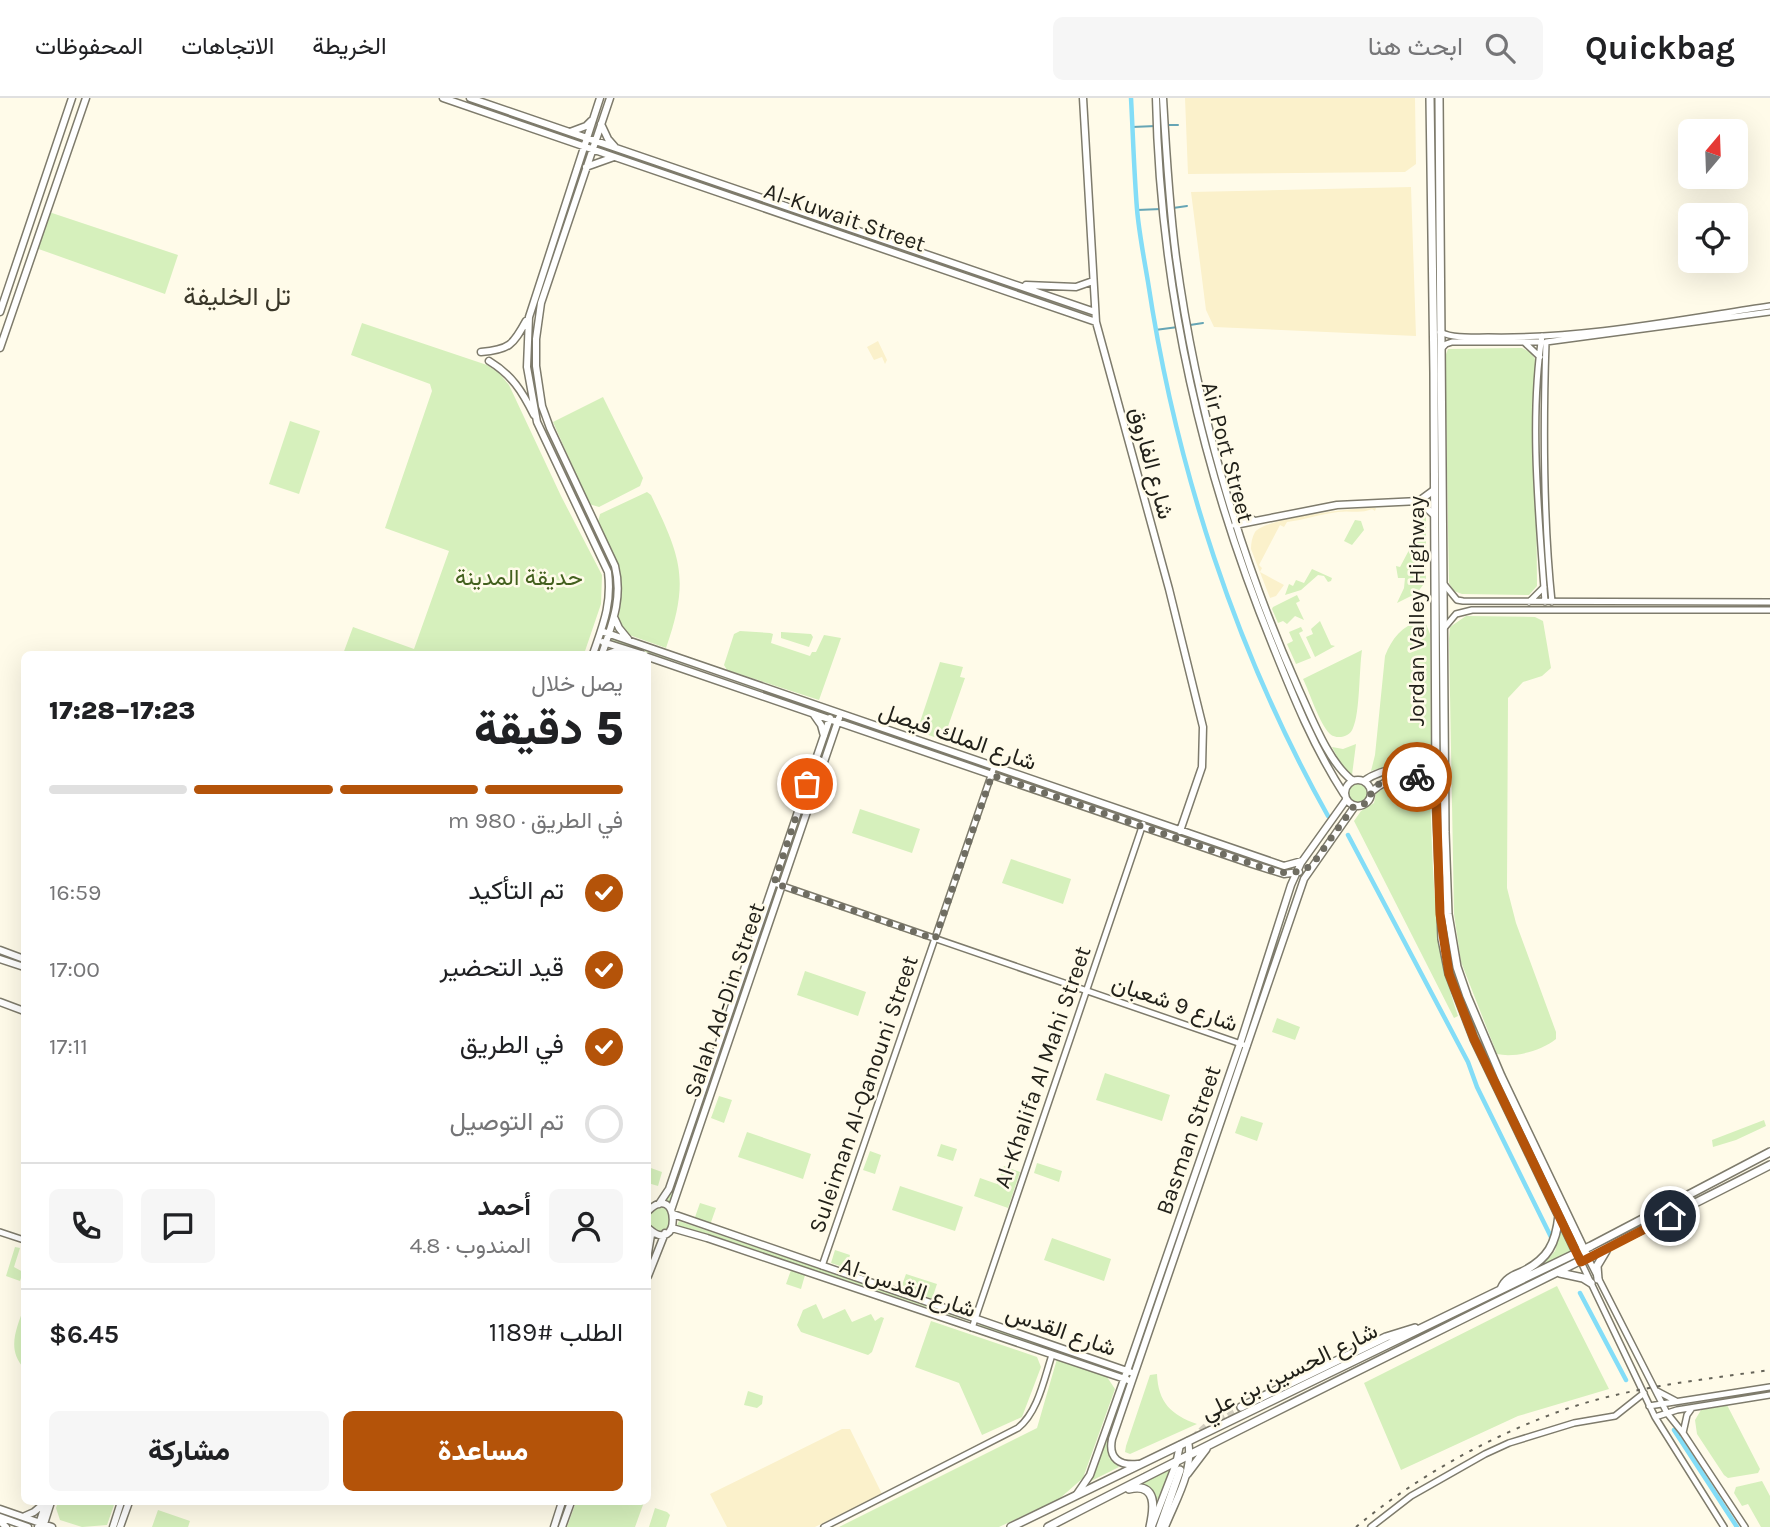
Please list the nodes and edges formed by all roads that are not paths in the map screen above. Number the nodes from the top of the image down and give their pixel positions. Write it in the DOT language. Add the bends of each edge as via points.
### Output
graph roads {
  1 [pos="72,98"];
  2 [pos="86,98"];
  3 [pos="443,98"];
  4 [pos="470,98"];
  5 [pos="600,98"];
  6 [pos="610,98"];
  7 [pos="1083,98"];
  8 [pos="1156,98"];
  9 [pos="1163,98"];
  10 [pos="1430,98"];
  11 [pos="1439,98"];
  12 [pos="593,120"];
  13 [pos="601,124"];
  14 [pos="61,131"];
  15 [pos="570,132"];
  16 [pos="74,134"];
  17 [pos="586,138"];
  18 [pos="569,141"];
  19 [pos="595,141"];
  20 [pos="583,146"];
  21 [pos="617,148"];
  22 [pos="592,149"];
  23 [pos="614,157"];
  24 [pos="578,163"];
  25 [pos="586,167"];
  26 [pos="802,212"];
  27 [pos="800,220"];
  28 [pos="1093,281"];
  29 [pos="1012,284"];
  30 [pos="1770,306"];
  31 [pos="1,310"];
  32 [pos="12,312"];
  33 [pos="1095,312"];
  34 [pos="1770,312"];
  35 [pos="529,317"];
  36 [pos="1096,322"];
  37 [pos="1440,332"];
  38 [pos="1544,339"];
  39 [pos="1557,341"];
  40 [pos="1525,343"];
  41 [pos="0,348"];
  42 [pos="1441,349"];
  43 [pos="481,352"];
  44 [pos="1543,355"];
  45 [pos="489,361"];
  46 [pos="1437,373"];
  47 [pos="537,422"];
  48 [pos="1434,489"];
  49 [pos="1419,501"];
  50 [pos="1233,510"];
  51 [pos="1434,514"];
  52 [pos="1258,521"];
  53 [pos="1238,524"];
  54 [pos="1230,527"];
  55 [pos="1243,542"];
  56 [pos="1444,584"];
  57 [pos="1544,587"];
  58 [pos="1551,590"];
  59 [pos="1457,600"];
  60 [pos="1529,602"];
  61 [pos="1545,602"];
  62 [pos="1552,602"];
  63 [pos="1566,602"];
  64 [pos="1770,602"];
  65 [pos="1444,607"];
  66 [pos="1435,608"];
  67 [pos="1770,610"];
  68 [pos="1459,611"];
  69 [pos="614,617"];
  70 [pos="1444,628"];
  71 [pos="605,632"];
  72 [pos="629,640"];
  73 [pos="602,641"];
  74 [pos="624,649"];
  75 [pos="595,651"];
  76 [pos="602,651"];
  77 [pos="617,651"];
  78 [pos="631,651"];
  79 [pos="651,658"];
  80 [pos="809,712"];
  81 [pos="836,712"];
  82 [pos="830,719"];
  83 [pos="838,722"];
  84 [pos="824,736"];
  85 [pos="1436,748"];
  86 [pos="994,767"];
  87 [pos="992,775"];
  88 [pos="1353,780"];
  89 [pos="1364,781"];
  90 [pos="1436,791"];
  91 [pos="1371,792"];
  92 [pos="1345,797"];
  93 [pos="1354,806"];
  94 [pos="1145,818"];
  95 [pos="1142,827"];
  96 [pos="1181,831"];
  97 [pos="1304,860"];
  98 [pos="1276,863"];
  99 [pos="1312,865"];
  100 [pos="1273,871"];
  101 [pos="1297,873"];
  102 [pos="774,883"];
  103 [pos="781,887"];
  104 [pos="1444,914"];
  105 [pos="935,939"];
  106 [pos="0,950"];
  107 [pos="21,958"];
  108 [pos="0,959"];
  109 [pos="21,966"];
  110 [pos="1086,991"];
  111 [pos="0,1002"];
  112 [pos="21,1010"];
  113 [pos="1243,1045"];
  114 [pos="1770,1152"];
  115 [pos="1770,1165"];
  116 [pos="659,1204"];
  117 [pos="651,1208"];
  118 [pos="672,1212"];
  119 [pos="1559,1214"];
  120 [pos="669,1230"];
  121 [pos="651,1231"];
  122 [pos="0,1232"];
  123 [pos="1577,1235"];
  124 [pos="21,1239"];
  125 [pos="1595,1244"];
  126 [pos="1608,1248"];
  127 [pos="1580,1251"];
  128 [pos="1585,1260"];
  129 [pos="822,1266"];
  130 [pos="651,1267"];
  131 [pos="1559,1272"];
  132 [pos="1595,1281"];
  133 [pos="1501,1289"];
  134 [pos="975,1319"];
  135 [pos="1426,1326"];
  136 [pos="972,1328"];
  137 [pos="1052,1355"];
  138 [pos="1131,1362"];
  139 [pos="1116,1367"];
  140 [pos="1127,1371"];
  141 [pos="1106,1373"];
  142 [pos="1135,1374"];
  143 [pos="1128,1380"];
  144 [pos="1651,1380"];
  145 [pos="1640,1384"];
  146 [pos="1770,1387"];
  147 [pos="1656,1390"];
  148 [pos="1644,1393"];
  149 [pos="1119,1395"];
  150 [pos="1770,1395"];
  151 [pos="1679,1402"];
  152 [pos="1663,1404"];
  153 [pos="1650,1406"];
  154 [pos="1241,1407"];
  155 [pos="1692,1408"];
  156 [pos="1667,1413"];
  157 [pos="1655,1417"];
  158 [pos="1683,1433"];
  159 [pos="1188,1441"];
  160 [pos="1214,1442"];
  161 [pos="1180,1445"];
  162 [pos="1190,1454"];
  163 [pos="1177,1461"];
  164 [pos="1143,1463"];
  165 [pos="1184,1472"];
  166 [pos="1118,1492"];
  167 [pos="1075,1497"];
  168 [pos="44,1505"];
  169 [pos="47,1505"];
  170 [pos="48,1505"];
  171 [pos="120,1505"];
  172 [pos="128,1505"];
  173 [pos="561,1505"];
  174 [pos="570,1505"];
  175 [pos="0,1510"];
  176 [pos="23,1517"];
  177 [pos="0,1519"];
  178 [pos="41,1525"];
  179 [pos="6,1527"];
  180 [pos="28,1527"];
  181 [pos="54,1527"];
  182 [pos="113,1527"];
  183 [pos="120,1527"];
  184 [pos="554,1527"];
  185 [pos="562,1527"];
  186 [pos="824,1527"];
  187 [pos="1011,1527"];
  188 [pos="1048,1527"];
  189 [pos="1151,1527"];
  190 [pos="1160,1527"];
  191 [pos="1166,1527"];
  192 [pos="1371,1527"];
  193 [pos="1724,1527"];
  194 [pos="1745,1527"];
  1 -- 14 [label="main road"];
  2 -- 16 [label="main road"];
  3 -- 18 [label="main road, Al-Kuwait Street"];
  4 -- 15 [label="main road, Al-Kuwait Street"];
  5 -- 12 [label="main road"];
  6 -- 13 [label="main road"];
  7 -- 28 [label="main road, شارع الفاروق"];
  8 -- 54 [label="main road, Air Port Street" via="1173,298 1198,415"];
  9 -- 50 [label="main road, Air Port Street" via="1180,285 1210,433"];
  10 -- 46 [label="highway, Jordan Valley Highway"];
  11 -- 37 [label="highway, Jordan Valley Highway"];
  12 -- 15 [label="main road"];
  12 -- 17 [label="main road"];
  13 -- 19 [label="main road"];
  13 -- 21 [label="main road"];
  14 -- 16 [label="main road"];
  14 -- 31 [label="main road"];
  15 -- 17 [label="main road, Al-Kuwait Street"];
  16 -- 32 [label="main road"];
  17 -- 19 [label="main road, Al-Kuwait Street"];
  17 -- 20 [label="main road"];
  18 -- 20 [label="main road, Al-Kuwait Street"];
  18 -- 24 [label="main road"];
  19 -- 21 [label="main road, Al-Kuwait Street"];
  19 -- 22 [label="main road"];
  20 -- 22 [label="main road, Al-Kuwait Street"];
  20 -- 24 [label="main road"];
  21 -- 26 [label="main road, Al-Kuwait Street"];
  22 -- 23 [label="main road, Al-Kuwait Street"];
  22 -- 25 [label="main road"];
  23 -- 25 [label="main road"];
  23 -- 27 [label="main road, Al-Kuwait Street"];
  24 -- 35 [label="main road"];
  25 -- 69 [label="main road" via="541,303 536,374 550,428 615,566 619,596"];
  26 -- 27 [label="main road"];
  26 -- 29 [label="main road, Al-Kuwait Street"];
  27 -- 36 [label="main road, Al-Kuwait Street"];
  28 -- 29 [label="main road" via="1076,287"];
  28 -- 33 [label="main road, شارع الفاروق"];
  29 -- 33 [label="main road, Al-Kuwait Street"];
  30 -- 38 [label="street"];
  31 -- 32 [label="main road"];
  32 -- 41 [label="main road"];
  33 -- 36 [label="main road, شارع الفاروق"];
  34 -- 39 [label="street"];
  35 -- 43 [label="main road" via="510,345"];
  35 -- 47 [label="main road" via="527,367"];
  36 -- 96 [label="main road, شارع الفاروق" via="1202,719 1202,767"];
  37 -- 38 [label="street"];
  37 -- 42 [label="highway, Jordan Valley Highway"];
  38 -- 39 [label="street"];
  38 -- 40 [label="street"];
  38 -- 44 [label="street"];
  39 -- 44 [label="street"];
  40 -- 42 [label="street" via="1452,342"];
  40 -- 44 [label="street"];
  42 -- 46 [label="highway, Jordan Valley Highway"];
  44 -- 57 [label="street" via="1538,489"];
  44 -- 58 [label="street" via="1545,526"];
  45 -- 47 [label="main road" via="518,386"];
  46 -- 48 [label="highway, Jordan Valley Highway"];
  46 -- 56 [label="highway, Jordan Valley Highway"];
  47 -- 71 [label="main road" via="608,572 611,596"];
  48 -- 49 [label="main road"];
  48 -- 51 [label="highway, Jordan Valley Highway"];
  49 -- 51 [label="main road"];
  49 -- 52 [label="main road" via="1337,505"];
  50 -- 52 [label="main road"];
  50 -- 53 [label="main road, Air Port Street"];
  51 -- 66 [label="highway, Jordan Valley Highway"];
  52 -- 53 [label="main road"];
  52 -- 55 [label="main road"];
  53 -- 54 [label="main road"];
  53 -- 55 [label="main road, Air Port Street"];
  54 -- 92 [label="main road, Air Port Street" via="1287,682"];
  55 -- 88 [label="main road, Air Port Street" via="1301,694 1337,766"];
  56 -- 59 [label="street"];
  56 -- 65 [label="highway, Jordan Valley Highway"];
  57 -- 60 [label="street"];
  57 -- 61 [label="street"];
  58 -- 62 [label="street"];
  58 -- 63 [label="street"];
  59 -- 60 [label="street"];
  59 -- 68 [label="street" via="1453,607"];
  60 -- 61 [label="street"];
  61 -- 62 [label="street"];
  62 -- 63 [label="street"];
  63 -- 64 [label="street"];
  65 -- 66 [label="highway"];
  65 -- 70 [label="highway, Jordan Valley Highway"];
  66 -- 85 [label="highway, Jordan Valley Highway"];
  67 -- 68 [label="street"];
  68 -- 70 [label="street"];
  69 -- 71 [label="main road"];
  69 -- 72 [label="main road"];
  70 -- 104 [label="highway, Jordan Valley Highway"];
  71 -- 72 [label="main road, شارع الملك فيصل"];
  71 -- 73 [label="main road"];
  72 -- 81 [label="main road, شارع الملك فيصل"];
  73 -- 74 [label="main road"];
  73 -- 75 [label="main road"];
  73 -- 76 [label="main road"];
  74 -- 77 [label="main road"];
  74 -- 78 [label="main road"];
  79 -- 80 [label="main road, شارع الملك فيصل"];
  80 -- 82 [label="main road, شارع الملك فيصل"];
  80 -- 84 [label="main road" via="818,719"];
  81 -- 82 [label="main road, Salah Ad-Din Street"];
  81 -- 83 [label="main road, Salah Ad-Din Street"];
  81 -- 86 [label="main road, شارع الملك فيصل"];
  82 -- 83 [label="main road, شارع الملك فيصل"];
  82 -- 84 [label="main road, Salah Ad-Din Street"];
  83 -- 87 [label="main road, شارع الملك فيصل"];
  83 -- 103 [label="main road, Salah Ad-Din Street"];
  84 -- 102 [label="main road, Salah Ad-Din Street"];
  85 -- 89 [label="main road" via="1424,761 1382,771"];
  85 -- 90 [label="highway, Jordan Valley Highway"];
  86 -- 87 [label="street, Suleiman Al-Qanouni Street"];
  86 -- 94 [label="main road, شارع الملك فيصل"];
  87 -- 95 [label="main road, شارع الملك فيصل"];
  87 -- 105 [label="street, Suleiman Al-Qanouni Street"];
  88 -- 89 [label="main road"];
  88 -- 92 [label="main road" via="1346,786"];
  89 -- 91 [label="main road"];
  90 -- 91 [label="main road" via="1426,780 1410,777 1388,781"];
  90 -- 104 [label="highway, Jordan Valley Highway"];
  91 -- 93 [label="main road" via="1368,802"];
  92 -- 93 [label="main road"];
  92 -- 97 [label="main road, Basman Street"];
  93 -- 99 [label="main road, Basman Street"];
  94 -- 95 [label="street, Al-Khalifa Al Mahi Street"];
  94 -- 96 [label="main road, شارع الملك فيصل"];
  95 -- 100 [label="main road, شارع الملك فيصل"];
  95 -- 110 [label="street, Al-Khalifa Al Mahi Street"];
  96 -- 98 [label="main road, شارع الملك فيصل"];
  97 -- 98 [label="main road, شارع الملك فيصل" via="1289,866"];
  97 -- 101 [label="main road, Basman Street"];
  98 -- 100 [label="main road"];
  99 -- 101 [label="main road"];
  99 -- 113 [label="main road, Basman Street"];
  100 -- 101 [label="main road, شارع الملك فيصل"];
  101 -- 113 [label="main road, Basman Street"];
  102 -- 103 [label="street, شارع 9 شعبان"];
  102 -- 116 [label="main road, Salah Ad-Din Street" via="669,1189"];
  103 -- 105 [label="street, شارع 9 شعبان"];
  103 -- 118 [label="main road, Salah Ad-Din Street"];
  104 -- 119 [label="highway, Jordan Valley Highway" via="1446,961 1456,994"];
  104 -- 123 [label="highway, Jordan Valley Highway" via="1472,1008"];
  105 -- 110 [label="street, شارع 9 شعبان"];
  105 -- 129 [label="street, Suleiman Al-Qanouni Street"];
  106 -- 107 [label="main road"];
  108 -- 109 [label="main road"];
  110 -- 113 [label="street, شارع 9 شعبان"];
  110 -- 134 [label="street, Al-Khalifa Al Mahi Street"];
  111 -- 112 [label="main road"];
  113 -- 138 [label="main road, Basman Street"];
  113 -- 142 [label="main road, Basman Street"];
  114 -- 125 [label="highway, شارع الحسين بن علي"];
  115 -- 126 [label="highway, شارع الحسين بن علي"];
  116 -- 117 [label="main road"];
  116 -- 118 [label="main road, Al-شارع القدس"];
  118 -- 120 [label="main road, Salah Ad-Din Street"];
  118 -- 129 [label="main road, Al-شارع القدس"];
  119 -- 127 [label="highway, Jordan Valley Highway"];
  119 -- 133 [label="highway" via="1550,1252 1508,1279"];
  120 -- 121 [label="main road, Al-شارع القدس" via="657,1234"];
  120 -- 130 [label="main road"];
  120 -- 136 [label="main road, Al-شارع القدس" via="739,1248"];
  122 -- 124 [label="street"];
  123 -- 125 [label="highway"];
  123 -- 127 [label="highway, Jordan Valley Highway"];
  125 -- 127 [label="highway, شارع الحسين بن علي"];
  126 -- 128 [label="highway, شارع الحسين بن علي"];
  126 -- 132 [label="highway" via="1597,1266"];
  127 -- 128 [label="highway, Jordan Valley Highway"];
  127 -- 133 [label="highway, شارع الحسين بن علي"];
  128 -- 131 [label="highway, شارع الحسين بن علي"];
  128 -- 132 [label="street"];
  129 -- 134 [label="main road, Al-شارع القدس"];
  131 -- 132 [label="highway"];
  131 -- 160 [label="highway, شارع الحسين بن علي"];
  132 -- 144 [label="street"];
  132 -- 145 [label="street"];
  133 -- 135 [label="highway, شارع الحسين بن علي"];
  134 -- 136 [label="street, Al-Khalifa Al Mahi Street"];
  134 -- 139 [label="main road, شارع القدس"];
  135 -- 154 [label="highway" via="1386,1337"];
  135 -- 159 [label="highway, شارع الحسين بن علي"];
  136 -- 137 [label="main road, Al-شارع القدس"];
  137 -- 141 [label="main road, Al-شارع القدس"];
  137 -- 186 [label="street" via="1032,1411 1018,1428"];
  138 -- 139 [label="main road"];
  138 -- 140 [label="main road, Basman Street"];
  139 -- 140 [label="main road, شارع القدس"];
  140 -- 142 [label="main road, شارع القدس"];
  140 -- 143 [label="main road, Basman Street"];
  141 -- 143 [label="main road, Al-شارع القدس"];
  141 -- 149 [label="main road" via="1115,1381"];
  142 -- 143 [label="main road, Basman Street"];
  143 -- 149 [label="main road, Basman Street"];
  143 -- 164 [label="main road, Basman Street" via="1111,1451 1121,1464"];
  144 -- 145 [label="street"];
  144 -- 147 [label="street"];
  145 -- 148 [label="street"];
  146 -- 151 [label="street"];
  147 -- 151 [label="street"];
  147 -- 152 [label="street"];
  148 -- 153 [label="street"];
  148 -- 192 [label="street" via="1615,1416 1574,1423 1485,1454 1411,1496"];
  149 -- 167 [label="main road, Basman Street" via="1090,1475"];
  150 -- 155 [label="street"];
  151 -- 152 [label="street"];
  152 -- 153 [label="street"];
  152 -- 156 [label="street"];
  153 -- 157 [label="street"];
  155 -- 156 [label="street"];
  155 -- 158 [label="street"];
  156 -- 157 [label="street"];
  156 -- 158 [label="street"];
  157 -- 193 [label="street"];
  158 -- 194 [label="street"];
  159 -- 161 [label="highway, شارع الحسين بن علي"];
  159 -- 162 [label="main road"];
  160 -- 162 [label="highway, شارع الحسين بن علي"];
  160 -- 165 [label="highway"];
  161 -- 163 [label="main road"];
  161 -- 164 [label="highway, شارع الحسين بن علي"];
  162 -- 163 [label="highway, شارع الحسين بن علي"];
  162 -- 165 [label="main road"];
  163 -- 166 [label="highway, شارع الحسين بن علي"];
  163 -- 189 [label="main road"];
  164 -- 167 [label="highway, شارع الحسين بن علي"];
  165 -- 190 [label="highway"];
  165 -- 191 [label="main road"];
  166 -- 188 [label="highway, شارع الحسين بن علي"];
  166 -- 189 [label="highway" via="1138,1487 1150,1494 1155,1504"];
  167 -- 187 [label="highway, شارع الحسين بن علي"];
  168 -- 176 [label="main road"];
  169 -- 178 [label="main road"];
  170 -- 181 [label="main road"];
  171 -- 182 [label="main road"];
  172 -- 183 [label="main road"];
  173 -- 184 [label="main road"];
  174 -- 185 [label="main road"];
  175 -- 176 [label="main road"];
  176 -- 178 [label="main road"];
  177 -- 179 [label="main road"];
  177 -- 180 [label="main road"];
  178 -- 181 [label="main road"];
}
